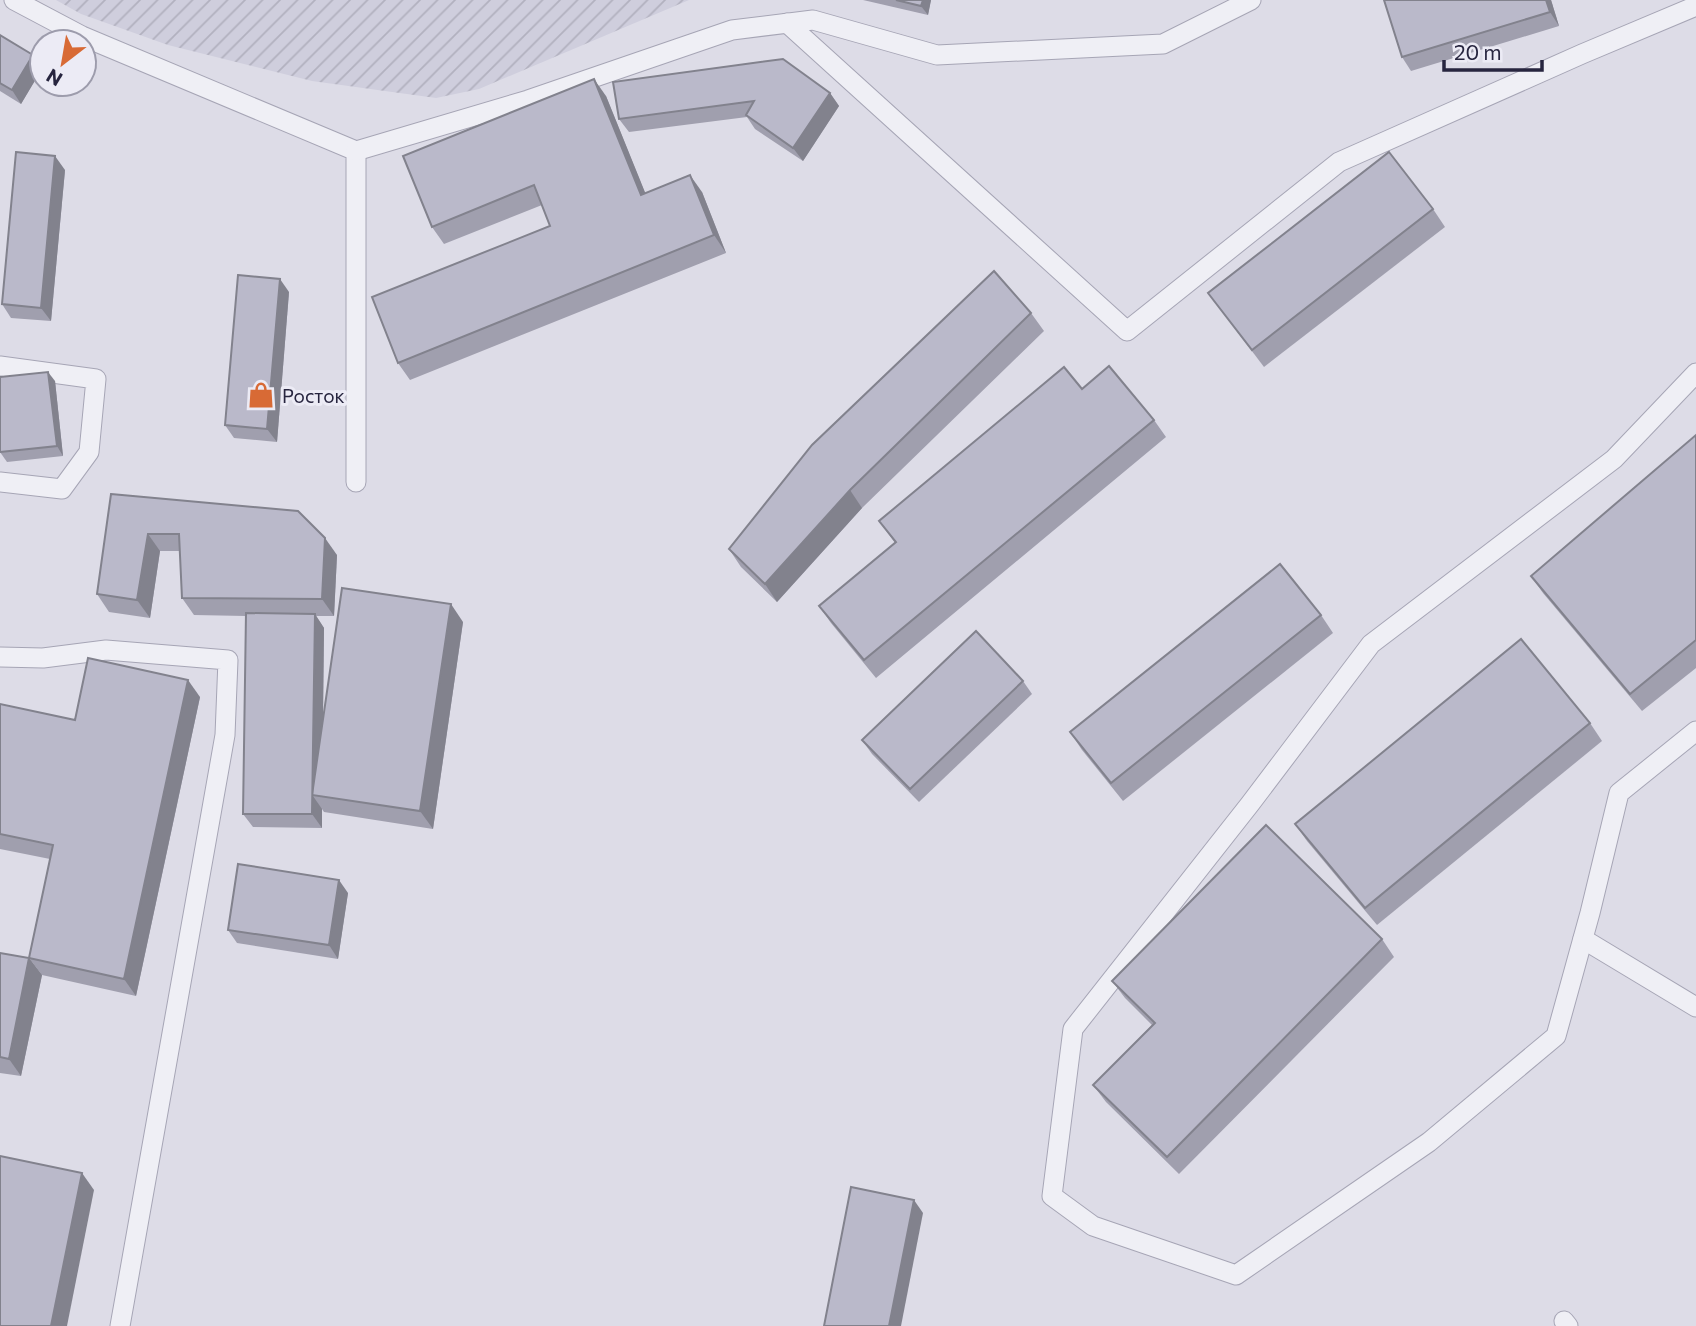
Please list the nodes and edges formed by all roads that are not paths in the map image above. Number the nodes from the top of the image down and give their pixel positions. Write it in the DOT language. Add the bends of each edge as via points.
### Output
graph roads {
  1 [pos="14,0"];
  2 [pos="1251,0"];
  3 [pos="1696,6"];
  4 [pos="787,23"];
  5 [pos="356,151"];
  6 [pos="0,366"];
  7 [pos="1696,373"];
  8 [pos="0,482"];
  9 [pos="356,482"];
  10 [pos="0,657"];
  11 [pos="1696,731"];
  12 [pos="1583,939"];
  13 [pos="1696,1007"];
  14 [pos="120,1326"];
  1 -- 5 [label="lane" via="82,36"];
  2 -- 4 [label="lane" via="1163,44 937,55 813,20"];
  3 -- 4 [label="lane" via="1339,162 1127,331"];
  4 -- 5 [label="lane" via="732,30 528,100"];
  5 -- 9 [label="lane"];
  6 -- 8 [label="lane" via="96,379 89,452 62,489"];
  7 -- 12 [label="lane" via="1614,459 1371,644 1073,1029 1052,1196 1094,1226 1236,1275 1429,1142 1556,1036"];
  10 -- 14 [label="lane" via="43,658 106,650 228,660 225,735"];
  11 -- 12 [label="lane" via="1619,793"];
  12 -- 13 [label="lane"];
}
